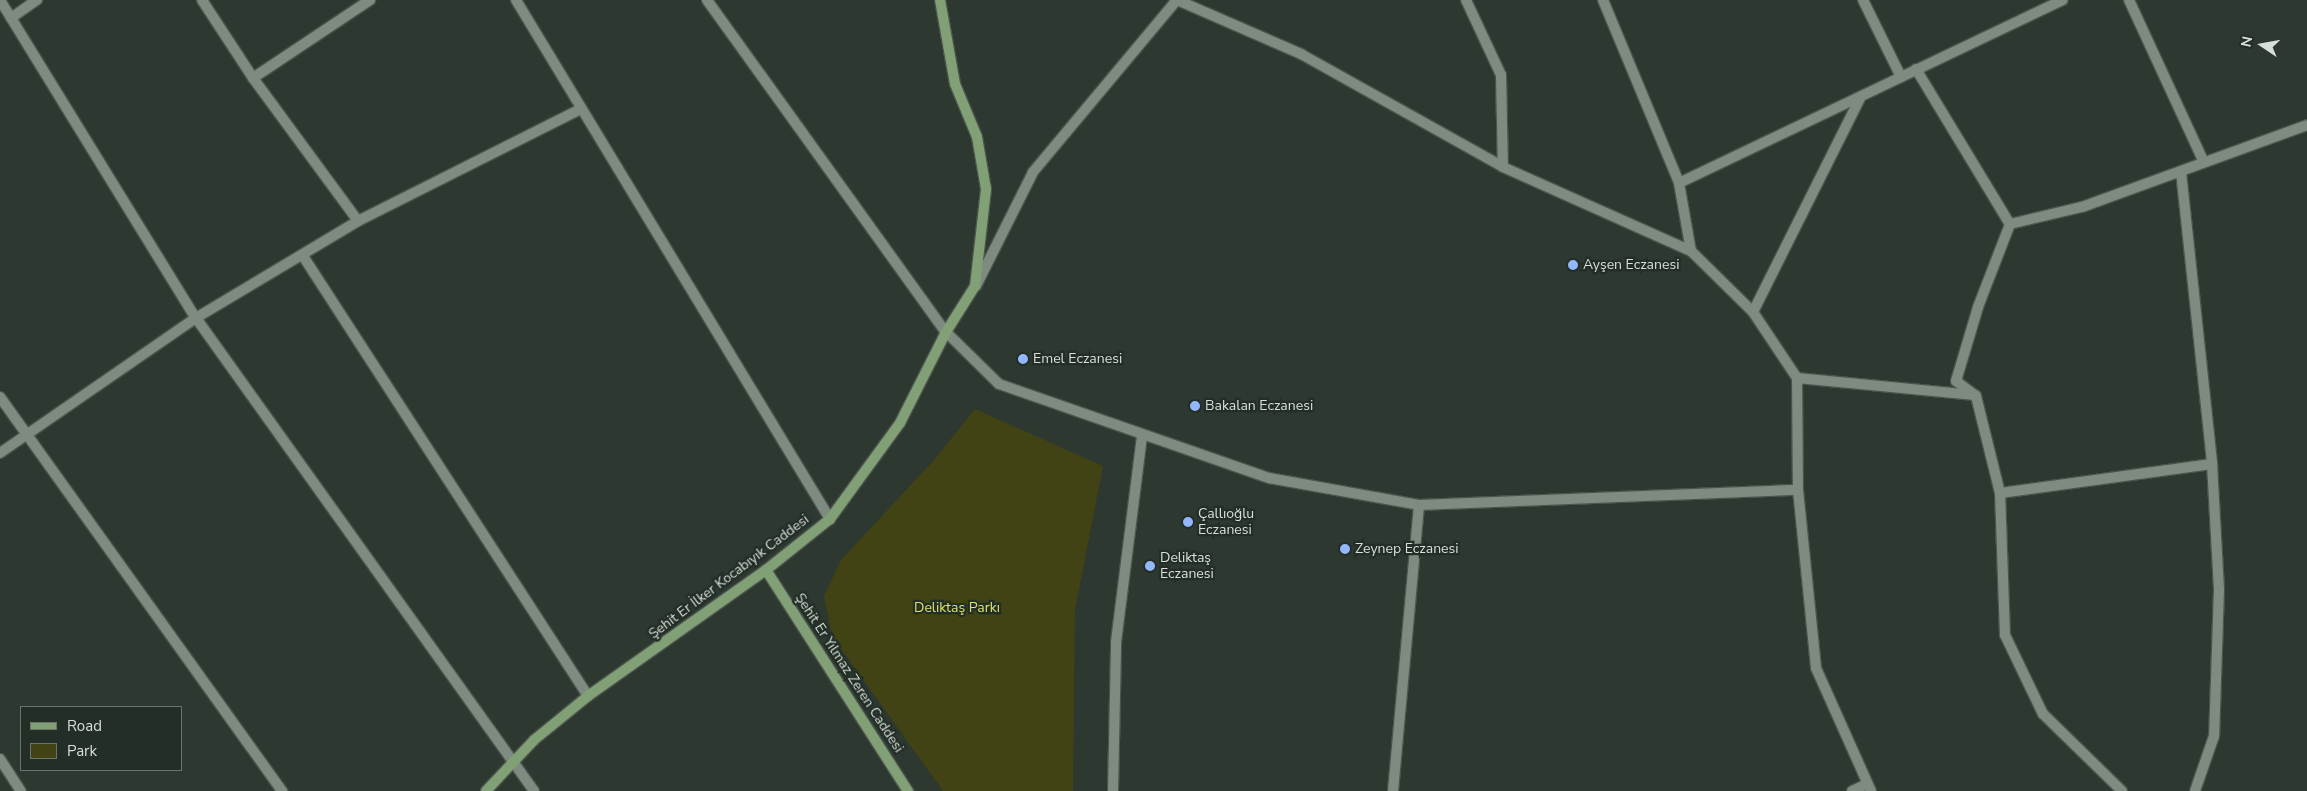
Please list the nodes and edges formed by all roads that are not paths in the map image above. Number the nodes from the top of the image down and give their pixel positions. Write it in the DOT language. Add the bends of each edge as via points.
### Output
graph roads {
  1 [pos="0,0"];
  2 [pos="37,0"];
  3 [pos="202,0"];
  4 [pos="370,0"];
  5 [pos="516,0"];
  6 [pos="707,0"];
  7 [pos="940,0"];
  8 [pos="1177,0"];
  9 [pos="1466,0"];
  10 [pos="1603,0"];
  11 [pos="1863,0"];
  12 [pos="2063,0"];
  13 [pos="2129,0"];
  14 [pos="11,18"];
  15 [pos="1916,70"];
  16 [pos="1902,77"];
  17 [pos="253,78"];
  18 [pos="1861,96"];
  19 [pos="579,110"];
  20 [pos="2307,125"];
  21 [pos="2203,160"];
  22 [pos="1504,167"];
  23 [pos="2181,172"];
  24 [pos="1679,183"];
  25 [pos="358,221"];
  26 [pos="2010,224"];
  27 [pos="1691,251"];
  28 [pos="303,256"];
  29 [pos="976,286"];
  30 [pos="1753,312"];
  31 [pos="196,318"];
  32 [pos="946,332"];
  33 [pos="1797,378"];
  34 [pos="1976,396"];
  35 [pos="0,397"];
  36 [pos="25,435"];
  37 [pos="1142,435"];
  38 [pos="0,453"];
  39 [pos="2212,464"];
  40 [pos="1798,490"];
  41 [pos="2000,493"];
  42 [pos="1419,505"];
  43 [pos="830,519"];
  44 [pos="766,570"];
  45 [pos="588,696"];
  46 [pos="0,758"];
  47 [pos="512,762"];
  48 [pos="1869,787"];
  49 [pos="21,791"];
  50 [pos="282,791"];
  51 [pos="486,791"];
  52 [pos="534,791"];
  53 [pos="908,791"];
  54 [pos="1113,791"];
  55 [pos="1393,791"];
  56 [pos="1852,791"];
  57 [pos="2122,791"];
  58 [pos="2195,791"];
  1 -- 14 [label="street"];
  2 -- 14 [label="street"];
  3 -- 17 [label="street"];
  4 -- 17 [label="street"];
  5 -- 19 [label="street"];
  6 -- 32 [label="street"];
  7 -- 29 [label="main road, Şehit Er İlker Kocabıyık Caddesi" via="955,84 977,137 986,189"];
  8 -- 22 [label="street" via="1301,54"];
  8 -- 29 [label="street" via="1032,172"];
  9 -- 22 [label="street" via="1501,75"];
  10 -- 24 [label="street"];
  11 -- 16 [label="street"];
  12 -- 15 [label="street"];
  13 -- 21 [label="street"];
  14 -- 31 [label="street"];
  15 -- 16 [label="street"];
  15 -- 26 [label="street"];
  16 -- 18 [label="street"];
  17 -- 25 [label="street"];
  18 -- 24 [label="street"];
  18 -- 30 [label="street"];
  19 -- 25 [label="street"];
  19 -- 43 [label="street" via="674,258"];
  20 -- 21 [label="street"];
  21 -- 23 [label="street"];
  22 -- 27 [label="street"];
  23 -- 26 [label="street" via="2082,207"];
  23 -- 39 [label="street"];
  24 -- 27 [label="street"];
  25 -- 28 [label="street"];
  26 -- 34 [label="street" via="1956,380"];
  27 -- 30 [label="street"];
  28 -- 31 [label="street"];
  28 -- 45 [label="street"];
  29 -- 32 [label="main road, Şehit Er İlker Kocabıyık Caddesi"];
  30 -- 33 [label="street"];
  31 -- 36 [label="street"];
  31 -- 47 [label="street"];
  32 -- 37 [label="street" via="998,384"];
  32 -- 43 [label="main road, Şehit Er İlker Kocabıyık Caddesi" via="900,423"];
  33 -- 34 [label="street"];
  33 -- 40 [label="street"];
  34 -- 41 [label="street"];
  35 -- 36 [label="street"];
  36 -- 38 [label="street"];
  36 -- 50 [label="street"];
  37 -- 42 [label="street" via="1269,478"];
  37 -- 54 [label="street" via="1116,642"];
  39 -- 41 [label="street"];
  39 -- 58 [label="street" via="2219,589 2214,736"];
  40 -- 42 [label="street"];
  40 -- 48 [label="street" via="1816,668"];
  41 -- 57 [label="street" via="2005,635 2043,714"];
  42 -- 55 [label="street"];
  43 -- 44 [label="main road, Şehit Er İlker Kocabıyık Caddesi"];
  44 -- 45 [label="main road, Şehit Er İlker Kocabıyık Caddesi"];
  44 -- 53 [label="main road, Şehit Er Yılmaz Zeren Caddesi"];
  45 -- 47 [label="main road, Şehit Er İlker Kocabıyık Caddesi"];
  46 -- 49 [label="street"];
  47 -- 51 [label="main road, Şehit Er İlker Kocabıyık Caddesi"];
  47 -- 52 [label="street"];
  48 -- 56 [label="street"];
}
